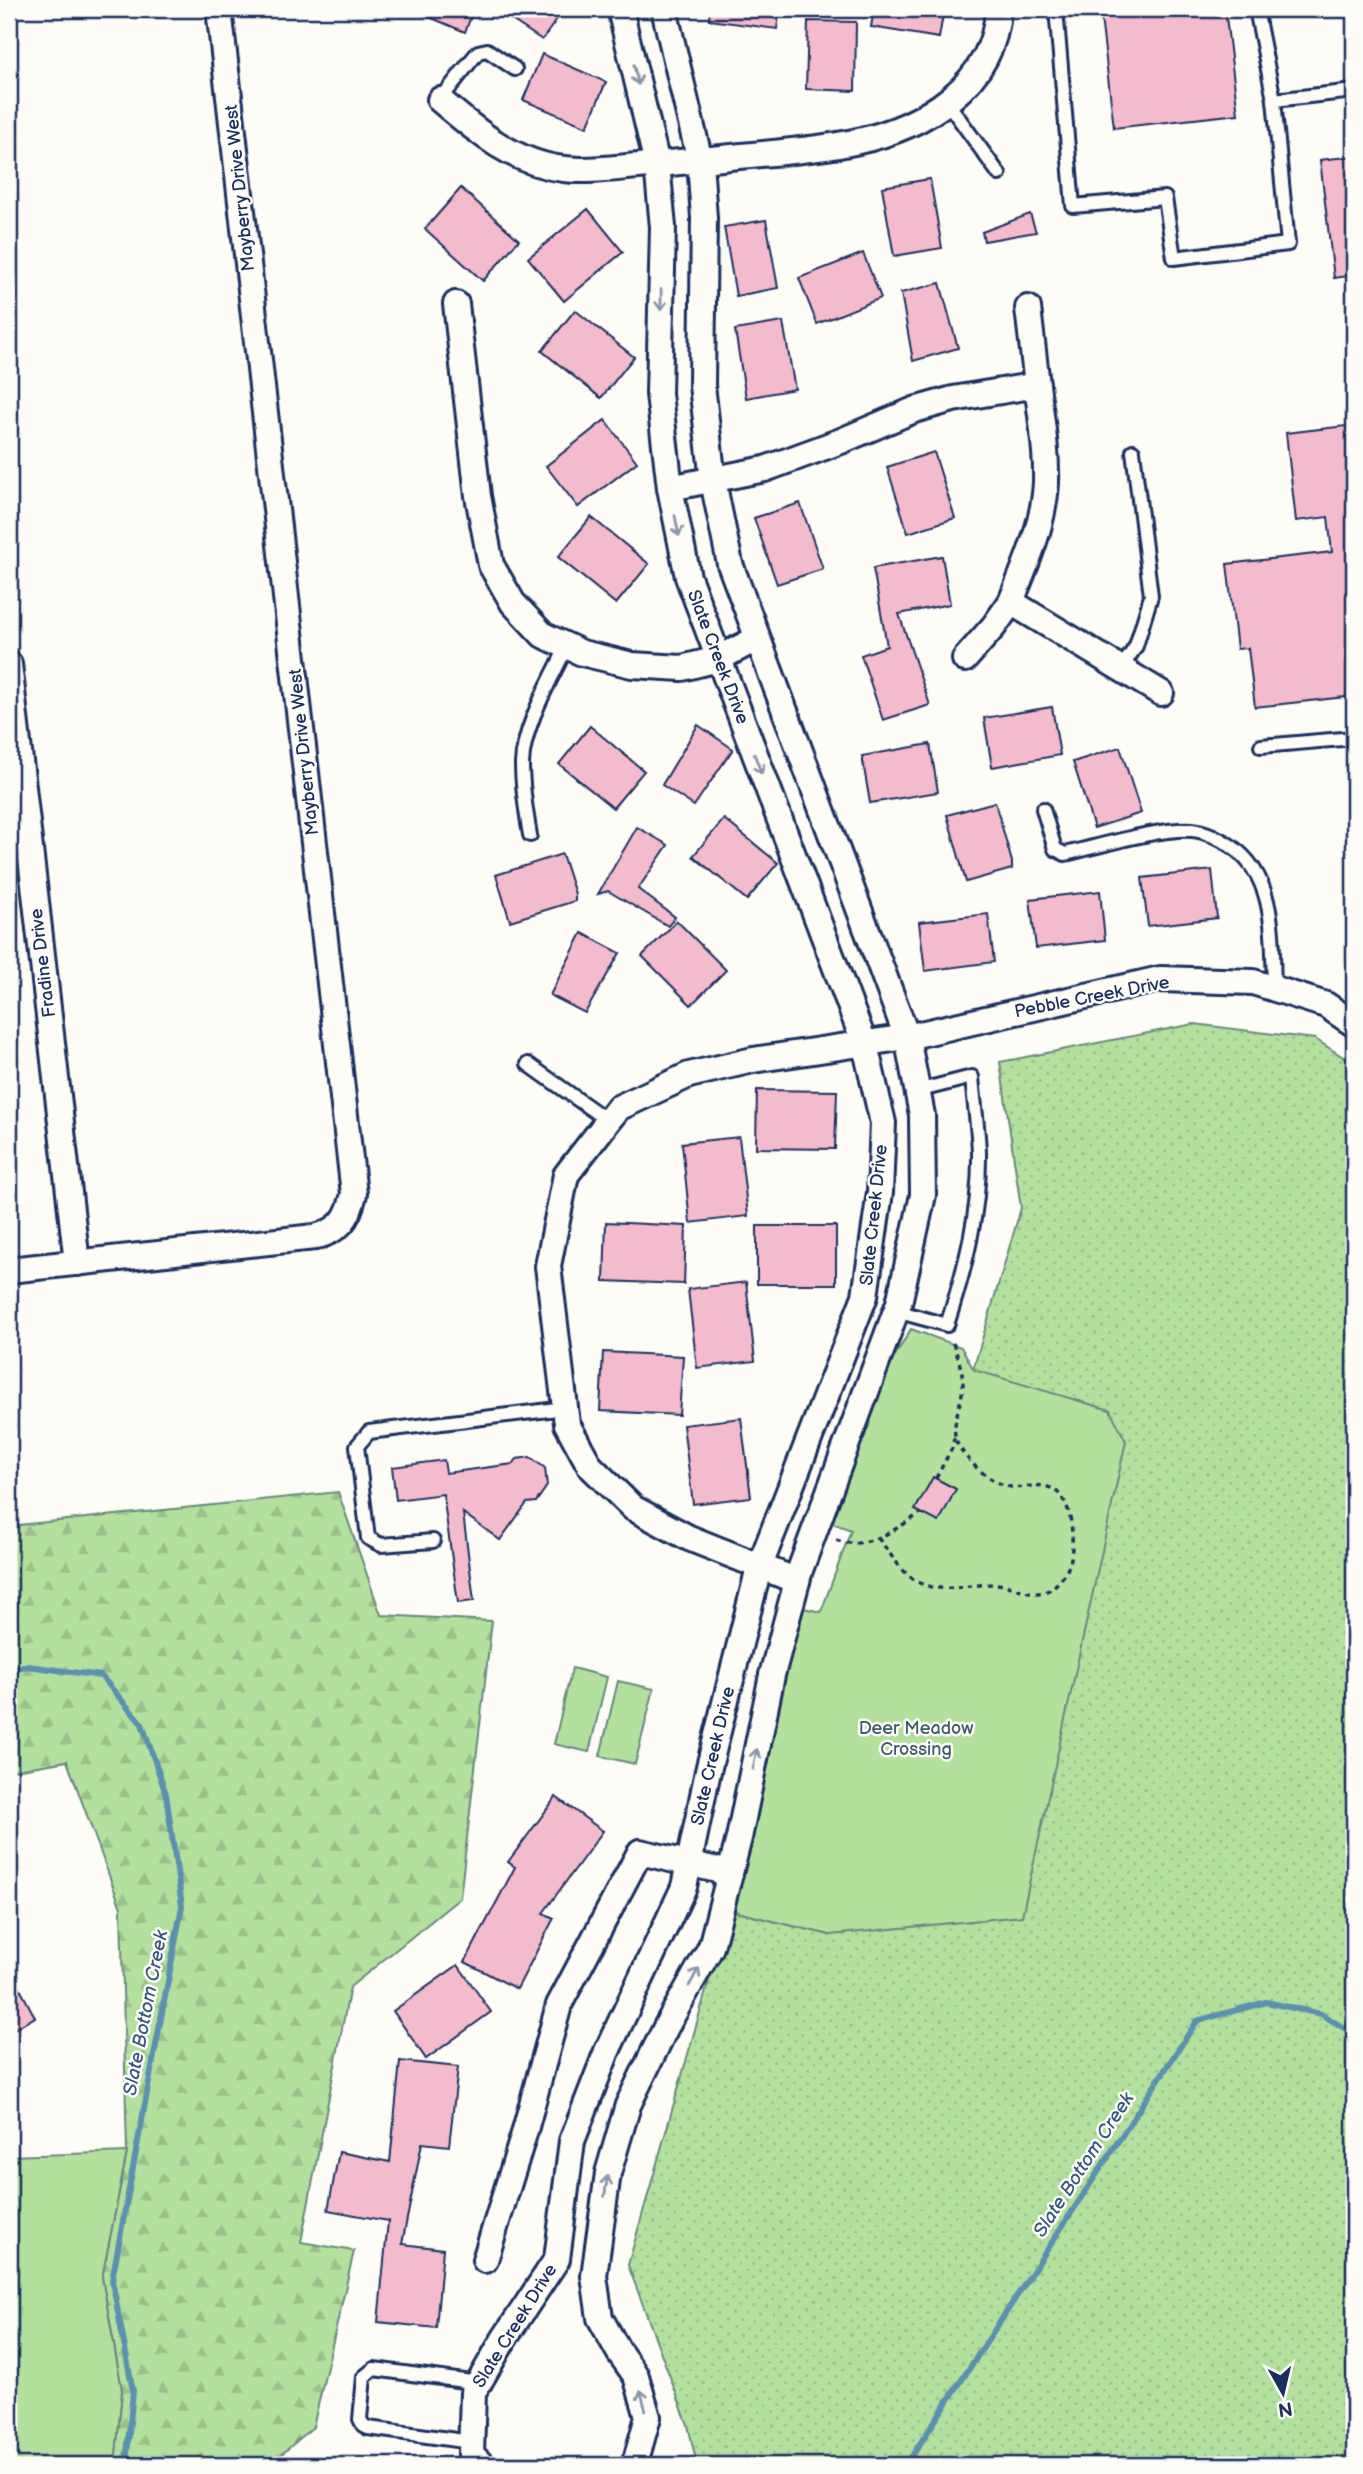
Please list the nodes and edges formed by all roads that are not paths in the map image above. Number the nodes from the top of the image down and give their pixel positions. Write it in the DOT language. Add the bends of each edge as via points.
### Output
graph roads {
  1 [pos="219,9"];
  2 [pos="620,9"];
  3 [pos="664,9"];
  4 [pos="998,9"];
  5 [pos="1056,9"];
  6 [pos="1256,9"];
  7 [pos="515,69"];
  8 [pos="1354,91"];
  9 [pos="440,100"];
  10 [pos="1274,100"];
  11 [pos="947,102"];
  12 [pos="700,161"];
  13 [pos="657,164"];
  14 [pos="999,174"];
  15 [pos="456,304"];
  16 [pos="1028,308"];
  17 [pos="1037,385"];
  18 [pos="1133,451"];
  19 [pos="713,481"];
  20 [pos="670,488"];
  21 [pos="1011,602"];
  22 [pos="757,639"];
  23 [pos="567,646"];
  24 [pos="718,659"];
  25 [pos="965,659"];
  26 [pos="9,664"];
  27 [pos="1121,668"];
  28 [pos="1161,693"];
  29 [pos="1354,738"];
  30 [pos="1261,746"];
  31 [pos="1043,809"];
  32 [pos="530,835"];
  33 [pos="1274,989"];
  34 [pos="1354,1024"];
  35 [pos="907,1037"];
  36 [pos="865,1045"];
  37 [pos="528,1064"];
  38 [pos="917,1091"];
  39 [pos="608,1121"];
  40 [pos="77,1263"];
  41 [pos="9,1270"];
  42 [pos="896,1311"];
  43 [pos="565,1408"];
  44 [pos="433,1541"];
  45 [pos="759,1567"];
  46 [pos="797,1581"];
  47 [pos="689,1862"];
  48 [pos="730,1873"];
  49 [pos="485,2260"];
  50 [pos="479,2383"];
  51 [pos="471,2442"];
  52 [pos="482,2465"];
  53 [pos="632,2465"];
  1 -- 40 [label="street, Mayberry Drive West" via="354,1194 343,1223 315,1237"];
  2 -- 13 [label="street, Slate Creek Drive, one-way"];
  3 -- 12 [label="street, Slate Creek Drive"];
  4 -- 11 [label="street" via="997,28 986,58"];
  5 -- 10 [label="lane" via="1073,206 1165,198 1174,258 1288,244"];
  6 -- 10 [label="lane"];
  7 -- 9 [label="lane" via="487,50 478,52"];
  8 -- 10 [label="lane"];
  9 -- 13 [label="street" via="472,128 532,162 596,170"];
  11 -- 12 [label="street" via="922,119 853,143"];
  11 -- 14 [label="lane"];
  12 -- 13 [label="street"];
  12 -- 19 [label="street, Slate Creek Drive" via="705,218 702,385"];
  13 -- 20 [label="street, Slate Creek Drive, one-way" via="663,227 659,394"];
  15 -- 23 [label="street" via="478,496 491,565 513,603 543,635"];
  16 -- 17 [label="street"];
  17 -- 19 [label="street" via="914,410 765,469"];
  17 -- 21 [label="street" via="1046,483 1042,514"];
  18 -- 27 [label="lane" via="1151,596 1136,646"];
  19 -- 20 [label="street"];
  19 -- 22 [label="street, Slate Creek Drive" via="730,564"];
  20 -- 24 [label="street, Slate Creek Drive, one-way" via="688,577"];
  21 -- 25 [label="street"];
  21 -- 27 [label="street"];
  22 -- 24 [label="street"];
  22 -- 35 [label="street, Slate Creek Drive"];
  23 -- 24 [label="street" via="632,665 682,668"];
  23 -- 32 [label="lane" via="524,749"];
  24 -- 36 [label="street, Slate Creek Drive, one-way"];
  26 -- 40 [label="street, Fradine Drive"];
  27 -- 28 [label="street"];
  29 -- 30 [label="lane"];
  31 -- 33 [label="lane" via="1055,849 1065,854 1164,832 1194,830 1222,839 1244,855 1268,902"];
  33 -- 34 [label="street, Pebble Creek Drive" via="1326,1005"];
  33 -- 35 [label="street, Pebble Creek Drive" via="1253,982 1160,979"];
  35 -- 36 [label="street, Pebble Creek Drive"];
  35 -- 38 [label="street, Slate Creek Drive"];
  36 -- 39 [label="street, Pebble Creek Drive" via="753,1060 690,1075 618,1108"];
  36 -- 45 [label="street, Slate Creek Drive" via="883,1123 880,1192 864,1297"];
  37 -- 39 [label="lane"];
  38 -- 42 [label="street, Slate Creek Drive" via="922,1115 923,1195"];
  38 -- 42 [label="lane" via="972,1077 979,1152 975,1220 947,1325"];
  39 -- 43 [label="street, Pebble Creek Drive" via="566,1175 548,1266"];
  40 -- 41 [label="street, Mayberry Drive West"];
  42 -- 46 [label="street, Slate Creek Drive"];
  43 -- 44 [label="lane" via="369,1432 357,1446 368,1538 381,1545"];
  43 -- 45 [label="street, Pebble Creek Drive" via="567,1424 590,1466 633,1508"];
  45 -- 46 [label="street, Pebble Creek Drive"];
  45 -- 47 [label="street, Slate Creek Drive"];
  48 -- 46 [label="street, Slate Creek Drive, one-way"];
  47 -- 48 [label="street"];
  47 -- 49 [label="street" via="640,1852 559,2005"];
  47 -- 50 [label="street, Slate Creek Drive" via="684,1887 607,2051 572,2141 557,2259"];
  53 -- 48 [label="street, Slate Creek Drive, one-way" via="648,2417 636,2376 600,2318 594,2276 608,2174 628,2105 711,1947"];
  50 -- 51 [label="street, Slate Creek Drive" via="473,2393"];
  50 -- 51 [label="lane" via="374,2369 364,2377 363,2425"];
  51 -- 52 [label="street, Slate Creek Drive" via="471,2454"];
}
